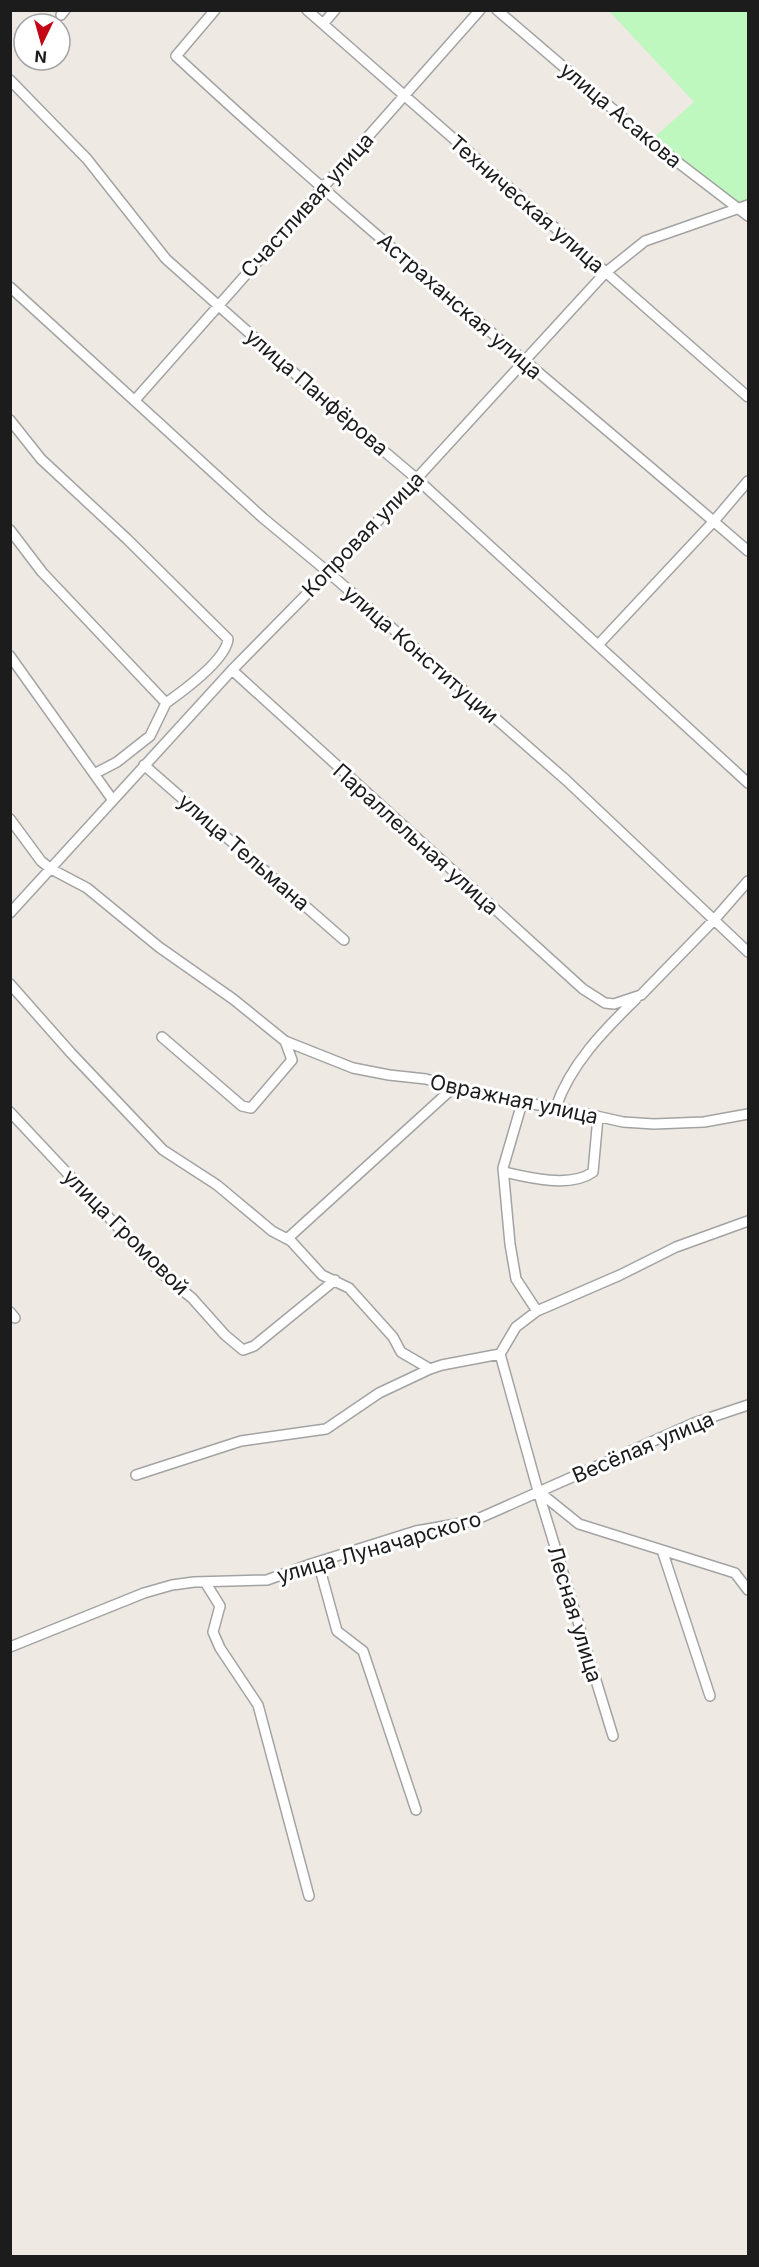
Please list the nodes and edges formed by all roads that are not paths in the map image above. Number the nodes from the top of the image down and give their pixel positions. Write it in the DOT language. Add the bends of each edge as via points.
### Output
graph roads {
  1 [pos="215,10"];
  2 [pos="307,10"];
  3 [pos="335,10"];
  4 [pos="480,10"];
  5 [pos="497,10"];
  6 [pos="323,24"];
  7 [pos="10,80"];
  8 [pos="404,96"];
  9 [pos="322,187"];
  10 [pos="748,205"];
  11 [pos="738,210"];
  12 [pos="748,216"];
  13 [pos="605,273"];
  14 [pos="10,287"];
  15 [pos="218,306"];
  16 [pos="525,362"];
  17 [pos="748,397"];
  18 [pos="135,400"];
  19 [pos="10,420"];
  20 [pos="417,479"];
  21 [pos="748,481"];
  22 [pos="714,521"];
  23 [pos="10,530"];
  24 [pos="748,551"];
  25 [pos="327,572"];
  26 [pos="598,645"];
  27 [pos="10,656"];
  28 [pos="231,670"];
  29 [pos="166,703"];
  30 [pos="144,765"];
  31 [pos="94,774"];
  32 [pos="748,783"];
  33 [pos="112,800"];
  34 [pos="10,819"];
  35 [pos="51,869"];
  36 [pos="748,881"];
  37 [pos="10,913"];
  38 [pos="714,920"];
  39 [pos="344,940"];
  40 [pos="748,951"];
  41 [pos="10,984"];
  42 [pos="641,995"];
  43 [pos="162,1037"];
  44 [pos="285,1041"];
  45 [pos="454,1088"];
  46 [pos="522,1103"];
  47 [pos="556,1107"];
  48 [pos="10,1112"];
  49 [pos="748,1114"];
  50 [pos="598,1117"];
  51 [pos="504,1172"];
  52 [pos="748,1221"];
  53 [pos="289,1240"];
  54 [pos="335,1280"];
  55 [pos="537,1311"];
  56 [pos="500,1354"];
  57 [pos="430,1369"];
  58 [pos="748,1405"];
  59 [pos="136,1475"];
  60 [pos="538,1491"];
  61 [pos="662,1550"];
  62 [pos="318,1562"];
  63 [pos="205,1582"];
  64 [pos="748,1590"];
  65 [pos="10,1647"];
  66 [pos="710,1696"];
  67 [pos="613,1736"];
  68 [pos="416,1810"];
  69 [pos="309,1896"];
  1 -- 9 [label="street, Астраханская улица" via="176,56"];
  2 -- 6 [label="street, Техническая улица"];
  3 -- 6 [label="street"];
  4 -- 8 [label="street, Счастливая улица"];
  5 -- 11 [label="street, улица Асакова" via="650,141"];
  6 -- 8 [label="street, Техническая улица"];
  7 -- 15 [label="street, улица Панфёрова" via="87,159 166,258"];
  8 -- 9 [label="street, Счастливая улица"];
  8 -- 13 [label="street, Техническая улица"];
  9 -- 15 [label="street, Счастливая улица"];
  9 -- 16 [label="street, Астраханская улица"];
  10 -- 11 [label="street, Копровая улица"];
  11 -- 12 [label="street, улица Асакова"];
  11 -- 13 [label="street, Копровая улица" via="645,242"];
  13 -- 16 [label="street, Копровая улица"];
  13 -- 17 [label="street, Техническая улица"];
  14 -- 18 [label="street, улица Конституции"];
  15 -- 18 [label="street, Счастливая улица"];
  15 -- 20 [label="street, улица Панфёрова"];
  16 -- 20 [label="street, Копровая улица"];
  16 -- 22 [label="street, Астраханская улица"];
  18 -- 25 [label="street, улица Конституции"];
  19 -- 29 [label="street" via="41,459 228,639 220,656"];
  20 -- 25 [label="street, Копровая улица"];
  20 -- 26 [label="street, улица Панфёрова"];
  21 -- 22 [label="street"];
  22 -- 24 [label="street, Астраханская улица"];
  22 -- 26 [label="street"];
  23 -- 29 [label="street" via="42,572"];
  25 -- 28 [label="street, Копровая улица"];
  25 -- 38 [label="street, улица Конституции" via="566,780"];
  26 -- 32 [label="street, улица Панфёрова"];
  27 -- 31 [label="street"];
  28 -- 30 [label="street, Копровая улица"];
  28 -- 42 [label="street, Параллельная улица" via="583,989 605,1003 614,1004"];
  29 -- 31 [label="street" via="150,736"];
  30 -- 33 [label="street, Копровая улица"];
  30 -- 39 [label="street, улица Тельмана"];
  31 -- 33 [label="street"];
  33 -- 35 [label="street, Копровая улица"];
  34 -- 35 [label="street"];
  35 -- 37 [label="street, Копровая улица"];
  35 -- 44 [label="street, Овражная улица" via="87,888"];
  36 -- 38 [label="street"];
  38 -- 40 [label="street, улица Конституции"];
  38 -- 42 [label="street"];
  41 -- 53 [label="street" via="163,1150"];
  42 -- 47 [label="street" via="586,1053 566,1081"];
  43 -- 44 [label="street" via="242,1106 251,1108 292,1060"];
  44 -- 45 [label="street, Овражная улица" via="353,1068 426,1079"];
  45 -- 46 [label="street, Овражная улица"];
  45 -- 53 [label="street"];
  46 -- 47 [label="street, Овражная улица"];
  46 -- 51 [label="street"];
  47 -- 50 [label="street, Овражная улица"];
  48 -- 54 [label="street, улица Громовой" via="160,1272 243,1350 254,1346"];
  49 -- 50 [label="street, Овражная улица" via="704,1122 654,1124"];
  50 -- 51 [label="street" via="593,1172 584,1179 539,1180"];
  51 -- 55 [label="street" via="516,1279"];
  52 -- 55 [label="street" via="676,1247"];
  53 -- 54 [label="street" via="322,1275"];
  54 -- 57 [label="street" via="349,1287 364,1303 401,1352"];
  55 -- 56 [label="street" via="516,1327"];
  56 -- 57 [label="street"];
  56 -- 60 [label="street, Лесная улица"];
  57 -- 59 [label="street" via="379,1393 326,1429 241,1441"];
  58 -- 60 [label="street, Весёлая улица" via="694,1422"];
  60 -- 61 [label="street" via="579,1524"];
  60 -- 62 [label="street, улица Луначарского" via="473,1521 417,1531"];
  60 -- 67 [label="street, Лесная улица"];
  61 -- 64 [label="street" via="735,1573"];
  61 -- 66 [label="street"];
  62 -- 63 [label="street, улица Луначарского" via="267,1580"];
  62 -- 68 [label="street" via="338,1631 363,1651"];
  63 -- 65 [label="street, улица Луначарского" via="144,1593"];
  63 -- 69 [label="street" via="220,1606 213,1632 258,1705"];
}
